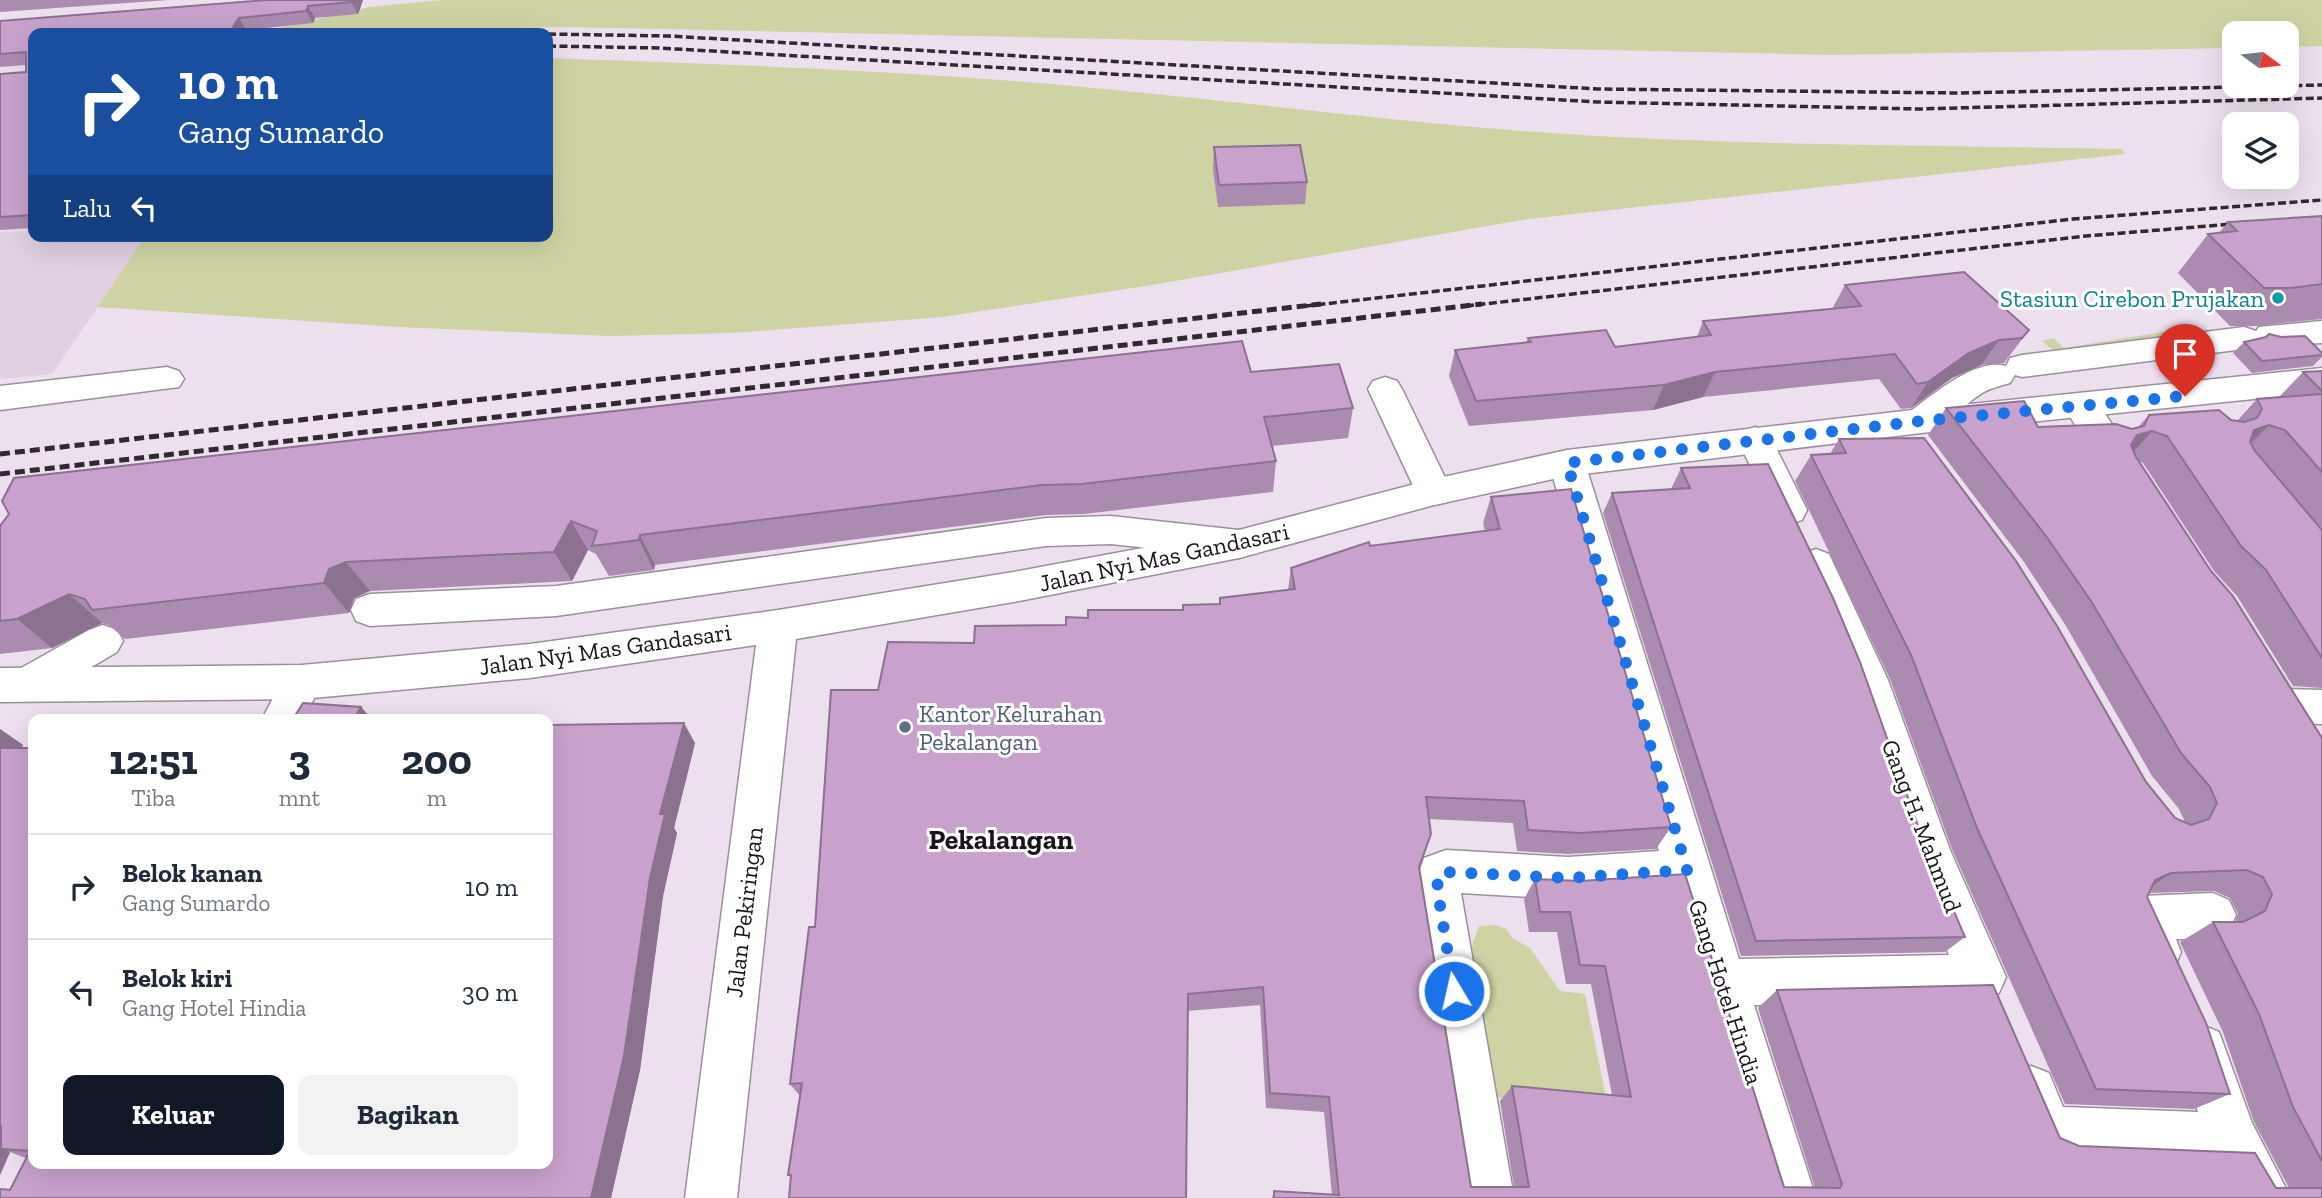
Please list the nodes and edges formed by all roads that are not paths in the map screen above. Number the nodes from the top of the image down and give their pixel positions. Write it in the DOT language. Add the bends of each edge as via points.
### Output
graph roads {
  1 [pos="2322,332"];
  2 [pos="167,379"];
  3 [pos="2322,380"];
  4 [pos="1385,389"];
  5 [pos="2185,396"];
  6 [pos="0,398"];
  7 [pos="2081,405"];
  8 [pos="2209,425"];
  9 [pos="1913,434"];
  10 [pos="1755,440"];
  11 [pos="2107,442"];
  12 [pos="1567,463"];
  13 [pos="1434,492"];
  14 [pos="1240,544"];
  15 [pos="370,610"];
  16 [pos="778,626"];
  17 [pos="103,642"];
  18 [pos="302,682"];
  19 [pos="14,684"];
  20 [pos="286,714"];
  21 [pos="1687,870"];
  22 [pos="2213,915"];
  23 [pos="1724,982"];
  24 [pos="1998,1013"];
  25 [pos="2233,1139"];
  26 [pos="711,1198"];
  27 [pos="1488,1198"];
  28 [pos="1790,1198"];
  29 [pos="2265,1198"];
  1 -- 9 [label="main road" via="2010,370 1973,383"];
  2 -- 6 [label="main road"];
  3 -- 5 [label="main road, Jalan Nyi Mas Gandasari"];
  4 -- 13 [label="main road"];
  5 -- 7 [label="main road, Jalan Nyi Mas Gandasari"];
  5 -- 8 [label="main road"];
  7 -- 9 [label="main road, Jalan Nyi Mas Gandasari"];
  7 -- 11 [label="main road"];
  9 -- 10 [label="main road, Jalan Nyi Mas Gandasari"];
  10 -- 12 [label="main road, Jalan Nyi Mas Gandasari"];
  10 -- 24 [label="main road, Gang H. Mahmud" via="1842,617 1928,850"];
  12 -- 13 [label="main road, Jalan Nyi Mas Gandasari"];
  12 -- 21 [label="main road, Gang Hotel Hindia"];
  13 -- 14 [label="main road, Jalan Nyi Mas Gandasari"];
  14 -- 15 [label="main road" via="1111,530 1046,532 556,601"];
  14 -- 16 [label="main road, Jalan Nyi Mas Gandasari"];
  16 -- 18 [label="main road, Jalan Nyi Mas Gandasari" via="530,661"];
  16 -- 26 [label="main road, Jalan Pekiringan"];
  17 -- 19 [label="main road"];
  18 -- 19 [label="main road, Jalan Nyi Mas Gandasari"];
  18 -- 20 [label="main road"];
  21 -- 23 [label="main road, Gang Hotel Hindia"];
  21 -- 27 [label="main road" via="1567,878 1440,873 1437,887"];
  22 -- 25 [label="main road" via="2142,918 2197,1032"];
  23 -- 24 [label="main road"];
  23 -- 28 [label="main road, Gang Hotel Hindia"];
  24 -- 25 [label="main road, Gang H. Mahmud" via="2049,1132"];
  25 -- 29 [label="main road"];
}
